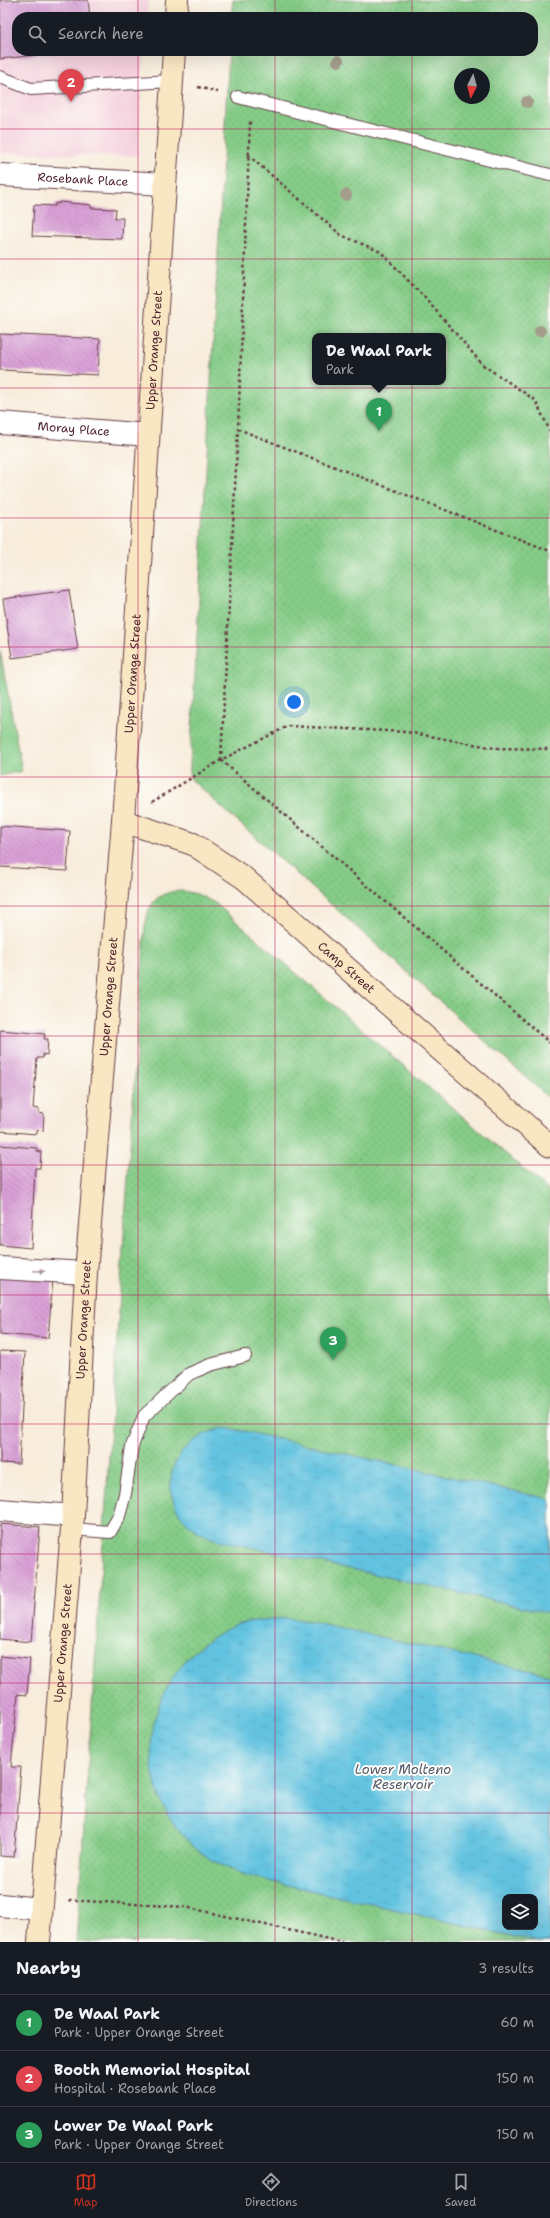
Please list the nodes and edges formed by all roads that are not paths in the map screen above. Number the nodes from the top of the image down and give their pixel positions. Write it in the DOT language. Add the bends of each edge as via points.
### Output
graph roads {
  1 [pos="177,0"];
  2 [pos="176,12"];
  3 [pos="174,56"];
  4 [pos="0,77"];
  5 [pos="172,81"];
  6 [pos="238,97"];
  7 [pos="0,175"];
  8 [pos="550,175"];
  9 [pos="165,184"];
  10 [pos="0,423"];
  11 [pos="148,434"];
  12 [pos="123,821"];
  13 [pos="550,1146"];
  14 [pos="0,1268"];
  15 [pos="86,1273"];
  16 [pos="245,1356"];
  17 [pos="0,1510"];
  18 [pos="72,1522"];
  19 [pos="41,1904"];
  20 [pos="0,1905"];
  21 [pos="39,1942"];
  1 -- 2 [label="street"];
  3 -- 5 [label="street, Upper Orange Street"];
  4 -- 5 [label="lane" via="32,89"];
  5 -- 9 [label="street, Upper Orange Street"];
  6 -- 8 [label="lane"];
  7 -- 9 [label="street, Rosebank Place"];
  9 -- 11 [label="street, Upper Orange Street"];
  10 -- 11 [label="street, Moray Place"];
  11 -- 12 [label="street, Upper Orange Street"];
  12 -- 13 [label="street, Camp Street" via="193,844 244,878"];
  12 -- 15 [label="street, Upper Orange Street"];
  14 -- 15 [label="street, one-way"];
  15 -- 18 [label="street, Upper Orange Street"];
  16 -- 18 [label="lane" via="210,1365 189,1374 144,1416 132,1446 119,1516 110,1532"];
  17 -- 18 [label="street"];
  18 -- 19 [label="street, Upper Orange Street"];
  19 -- 20 [label="street"];
  19 -- 21 [label="street, Upper Orange Street"];
}
